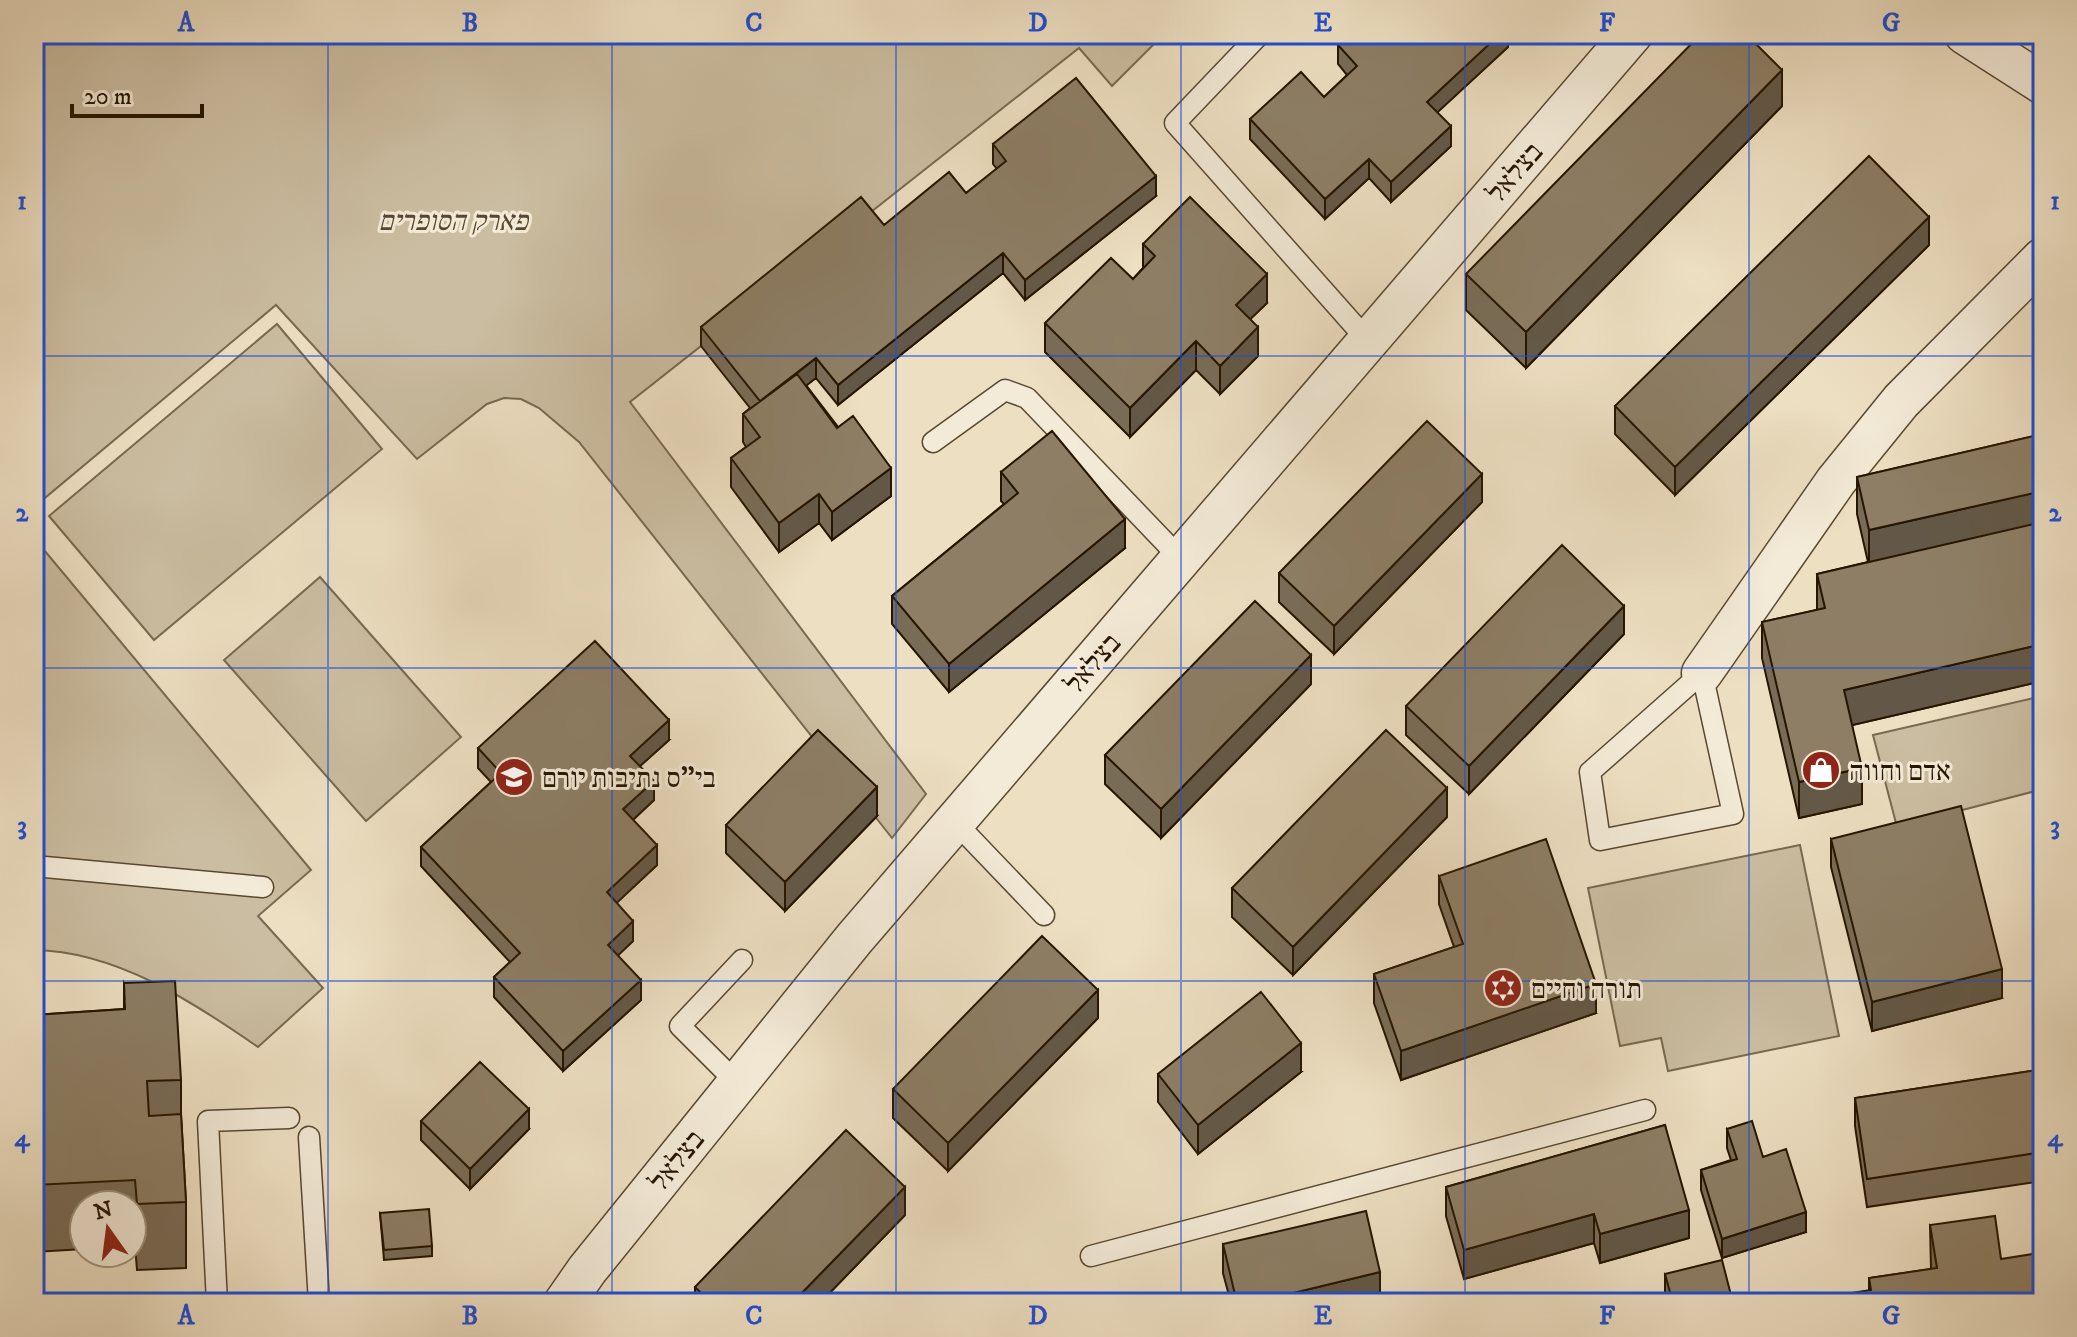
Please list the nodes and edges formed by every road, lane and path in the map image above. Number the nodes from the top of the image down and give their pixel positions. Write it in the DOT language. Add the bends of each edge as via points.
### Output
graph roads {
  1 [pos="1260,34"];
  2 [pos="1632,34"];
  3 [pos="1965,34"];
  4 [pos="2043,84"];
  5 [pos="2043,258"];
  6 [pos="1369,342"];
  7 [pos="933,442"];
  8 [pos="1181,559"];
  9 [pos="1702,673"];
  10 [pos="955,822"];
  11 [pos="34,866"];
  12 [pos="263,887"];
  13 [pos="1044,915"];
  14 [pos="742,960"];
  15 [pos="738,1084"];
  16 [pos="1645,1110"];
  17 [pos="289,1118"];
  18 [pos="309,1137"];
  19 [pos="1091,1256"];
  20 [pos="217,1303"];
  21 [pos="319,1303"];
  22 [pos="564,1303"];
  1 -- 6 [label="lane" via="1175,123"];
  2 -- 6 [label="street, בצלאל"];
  3 -- 4 [label="street"];
  5 -- 9 [label="street" via="1901,401 1836,481"];
  6 -- 8 [label="street, בצלאל"];
  7 -- 8 [label="lane" via="1005,390 1027,398"];
  8 -- 10 [label="street, בצלאל"];
  9 -- 9 [label="lane" via="1590,772 1600,840 1733,814"];
  10 -- 13 [label="lane"];
  10 -- 15 [label="street, בצלאל"];
  11 -- 12 [label="lane"];
  14 -- 15 [label="lane" via="680,1026"];
  15 -- 22 [label="street, בצלאל"];
  16 -- 19 [label="lane"];
  17 -- 20 [label="lane" via="208,1121"];
  18 -- 21 [label="lane"];
}
